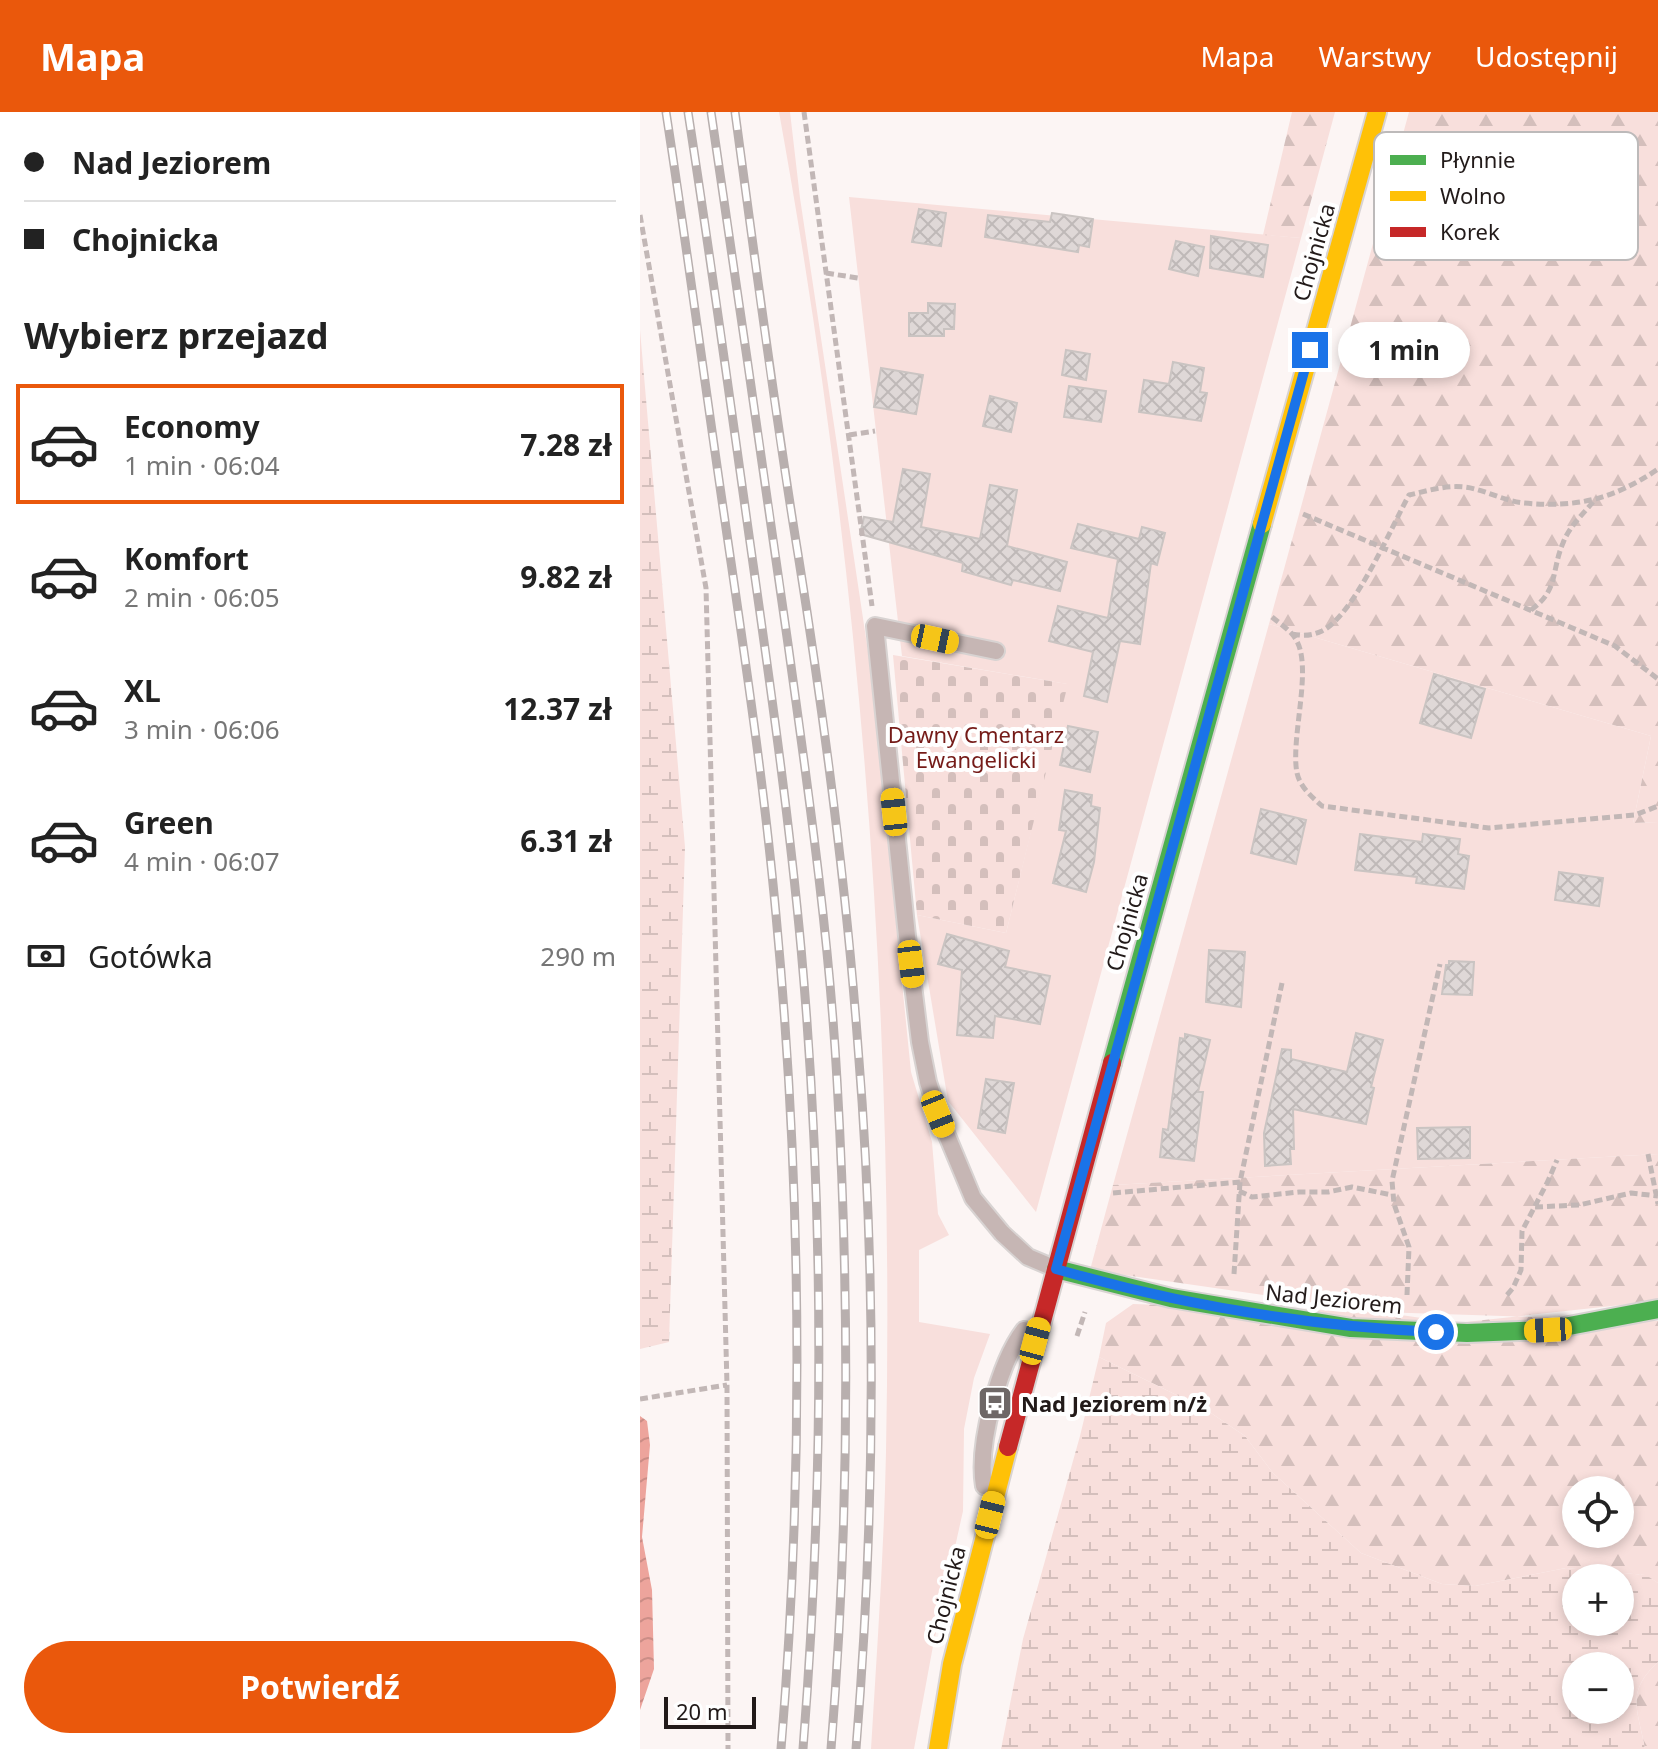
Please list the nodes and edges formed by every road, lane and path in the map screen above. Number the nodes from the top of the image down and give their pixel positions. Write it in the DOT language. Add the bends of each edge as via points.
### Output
graph roads {
  1 [pos="804,112"];
  2 [pos="1377,112"];
  3 [pos="640,215"];
  4 [pos="826,273"];
  5 [pos="858,278"];
  6 [pos="875,431"];
  7 [pos="849,435"];
  8 [pos="1658,469"];
  9 [pos="1268,499"];
  10 [pos="1594,502"];
  11 [pos="1381,547"];
  12 [pos="1244,593"];
  13 [pos="1531,610"];
  14 [pos="875,626"];
  15 [pos="1292,634"];
  16 [pos="996,651"];
  17 [pos="1658,679"];
  18 [pos="1658,803"];
  19 [pos="1440,964"];
  20 [pos="1282,983"];
  21 [pos="1648,1154"];
  22 [pos="1557,1160"];
  23 [pos="1658,1171"];
  24 [pos="1651,1176"];
  25 [pos="1240,1182"];
  26 [pos="1239,1191"];
  27 [pos="1392,1195"];
  28 [pos="1075,1196"];
  29 [pos="1657,1196"];
  30 [pos="1658,1204"];
  31 [pos="1535,1207"];
  32 [pos="1056,1269"];
  33 [pos="1505,1297"];
  34 [pos="1231,1309"];
  35 [pos="1658,1309"];
  36 [pos="1404,1330"];
  37 [pos="727,1385"];
  38 [pos="640,1399"];
  39 [pos="728,1749"];
  40 [pos="938,1749"];
  1 -- 4 [label="path"];
  2 -- 9 [label="street, Chojnicka"];
  3 -- 37 [label="path" via="706,588"];
  4 -- 5 [label="path"];
  4 -- 7 [label="path"];
  6 -- 7 [label="path"];
  7 -- 14 [label="path"];
  8 -- 10 [label="path"];
  9 -- 11 [label="path"];
  9 -- 12 [label="street, Chojnicka"];
  10 -- 11 [label="path" via="1522,503 1465,487 1439,488 1409,495"];
  10 -- 13 [label="path" via="1572,526 1551,587"];
  11 -- 13 [label="path"];
  11 -- 15 [label="path" via="1367,578 1334,622 1307,636"];
  12 -- 15 [label="path"];
  12 -- 28 [label="street, Chojnicka"];
  13 -- 17 [label="path" via="1615,646"];
  14 -- 16 [label="lane"];
  14 -- 32 [label="lane" via="928,1082 973,1198 1028,1257"];
  15 -- 18 [label="path" via="1302,668 1297,774 1322,806 1489,828 1635,815"];
  19 -- 27 [label="path"];
  20 -- 25 [label="path"];
  21 -- 24 [label="path"];
  22 -- 31 [label="path"];
  23 -- 24 [label="path"];
  24 -- 29 [label="path"];
  25 -- 26 [label="path"];
  25 -- 28 [label="path"];
  26 -- 27 [label="path" via="1252,1197 1352,1187"];
  26 -- 34 [label="path"];
  27 -- 36 [label="path" via="1409,1247"];
  28 -- 32 [label="street, Chojnicka"];
  29 -- 30 [label="path"];
  29 -- 31 [label="path" via="1631,1193 1567,1207"];
  31 -- 33 [label="path" via="1522,1231 1521,1270"];
  32 -- 34 [label="street, Nad Jeziorem"];
  32 -- 40 [label="street, Chojnicka" via="952,1664"];
  34 -- 36 [label="street, Nad Jeziorem" via="1351,1328"];
  35 -- 36 [label="street, Nad Jeziorem" via="1548,1330"];
  37 -- 38 [label="path"];
  37 -- 39 [label="path"];
}
